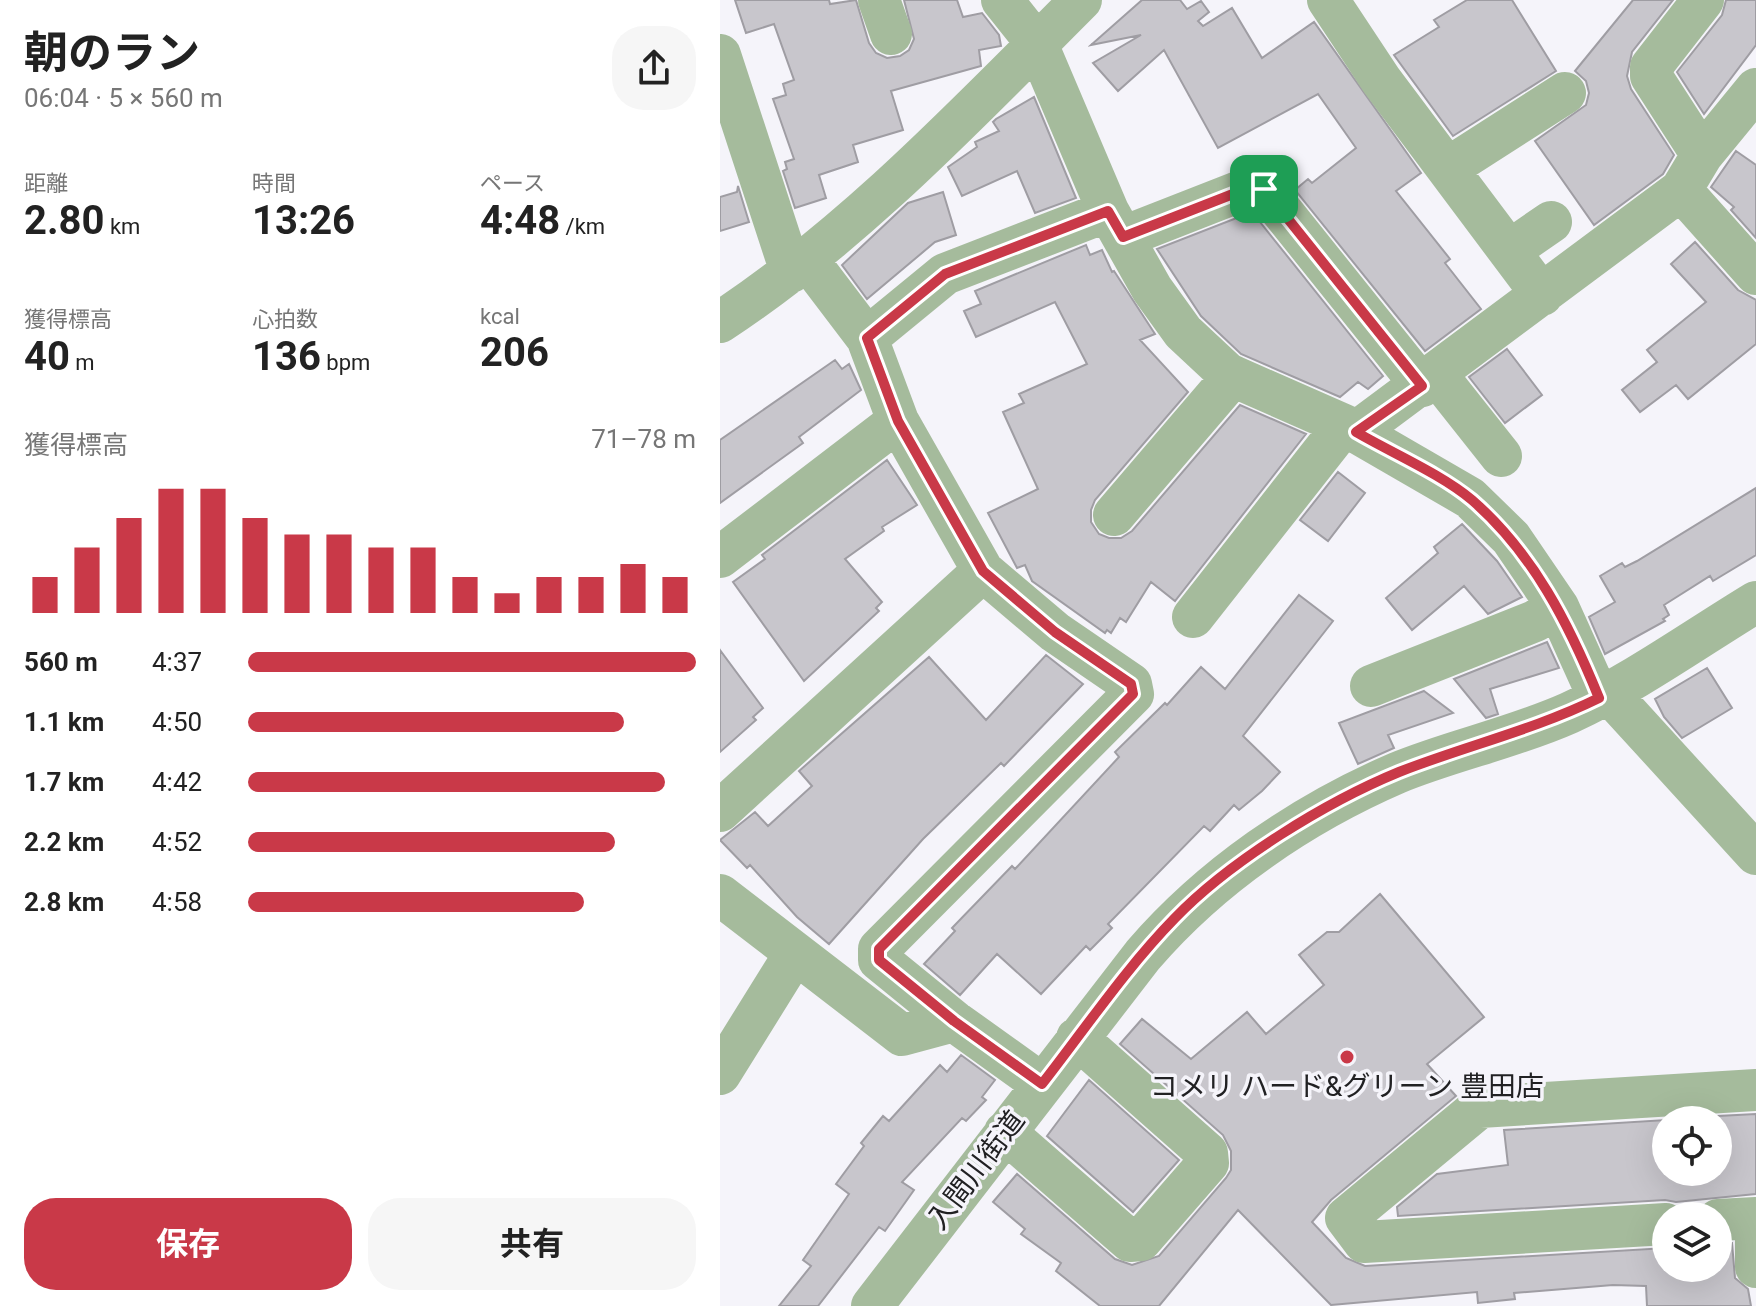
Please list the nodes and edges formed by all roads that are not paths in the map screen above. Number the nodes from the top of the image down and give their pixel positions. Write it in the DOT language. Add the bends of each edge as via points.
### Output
graph roads {
  1 [pos="1002,0"];
  2 [pos="1081,0"];
  3 [pos="1328,0"];
  4 [pos="1703,0"];
  5 [pos="1037,44"];
  6 [pos="720,55"];
  7 [pos="1565,93"];
  8 [pos="1749,111"];
  9 [pos="1448,168"];
  10 [pos="1692,172"];
  11 [pos="1551,222"];
  12 [pos="1116,224"];
  13 [pos="1509,251"];
  14 [pos="799,266"];
  15 [pos="1756,274"];
  16 [pos="1542,295"];
  17 [pos="720,322"];
  18 [pos="867,338"];
  19 [pos="1233,376"];
  20 [pos="1429,380"];
  21 [pos="898,421"];
  22 [pos="1350,428"];
  23 [pos="1501,456"];
  24 [pos="1114,515"];
  25 [pos="720,557"];
  26 [pos="983,571"];
  27 [pos="1756,602"];
  28 [pos="1558,607"];
  29 [pos="1193,617"];
  30 [pos="1371,686"];
  31 [pos="1604,695"];
  32 [pos="720,811"];
  33 [pos="1756,854"];
  34 [pos="720,895"];
  35 [pos="794,955"];
  36 [pos="954,1021"];
  37 [pos="1077,1038"];
  38 [pos="720,1074"];
  39 [pos="1042,1084"];
  40 [pos="1756,1090"];
  41 [pos="1005,1132"];
  42 [pos="1756,1218"];
  43 [pos="1732,1219"];
  44 [pos="1652,1225"];
  45 [pos="1756,1267"];
  46 [pos="872,1306"];
  1 -- 5 [label="street"];
  2 -- 5 [label="street"];
  3 -- 9 [label="street"];
  4 -- 10 [label="street" via="1651,67"];
  5 -- 12 [label="street"];
  5 -- 14 [label="street"];
  6 -- 14 [label="street"];
  7 -- 9 [label="street"];
  8 -- 10 [label="street"];
  9 -- 13 [label="street"];
  10 -- 15 [label="street"];
  10 -- 16 [label="street"];
  11 -- 13 [label="street"];
  12 -- 18 [label="street" via="945,274"];
  12 -- 19 [label="street" via="1183,332"];
  12 -- 20 [label="street" via="1256,185"];
  13 -- 16 [label="street"];
  14 -- 17 [label="street"];
  14 -- 18 [label="street"];
  16 -- 20 [label="street"];
  18 -- 21 [label="street"];
  19 -- 22 [label="street"];
  19 -- 24 [label="street"];
  20 -- 22 [label="street"];
  20 -- 23 [label="street"];
  21 -- 25 [label="street"];
  21 -- 26 [label="street"];
  22 -- 28 [label="street" via="1470,498 1511,538"];
  22 -- 29 [label="street"];
  26 -- 32 [label="street"];
  26 -- 36 [label="street" via="1055,632 1131,684 1133,694 879,949 879,960"];
  27 -- 31 [label="street, 入間川街道"];
  28 -- 30 [label="street"];
  28 -- 31 [label="street"];
  31 -- 33 [label="street"];
  31 -- 37 [label="street, 入間川街道" via="1523,732 1398,773 1330,805 1265,847 1176,916"];
  34 -- 35 [label="street"];
  35 -- 36 [label="street" via="902,1035"];
  35 -- 38 [label="street"];
  36 -- 39 [label="street"];
  37 -- 39 [label="street, 入間川街道"];
  37 -- 41 [label="street" via="1207,1153 1208,1163 1141,1240 1130,1241"];
  39 -- 41 [label="street, 入間川街道"];
  40 -- 44 [label="street" via="1480,1107 1346,1218 1364,1242"];
  41 -- 46 [label="street, 入間川街道"];
  42 -- 43 [label="street"];
  42 -- 45 [label="street"];
}
